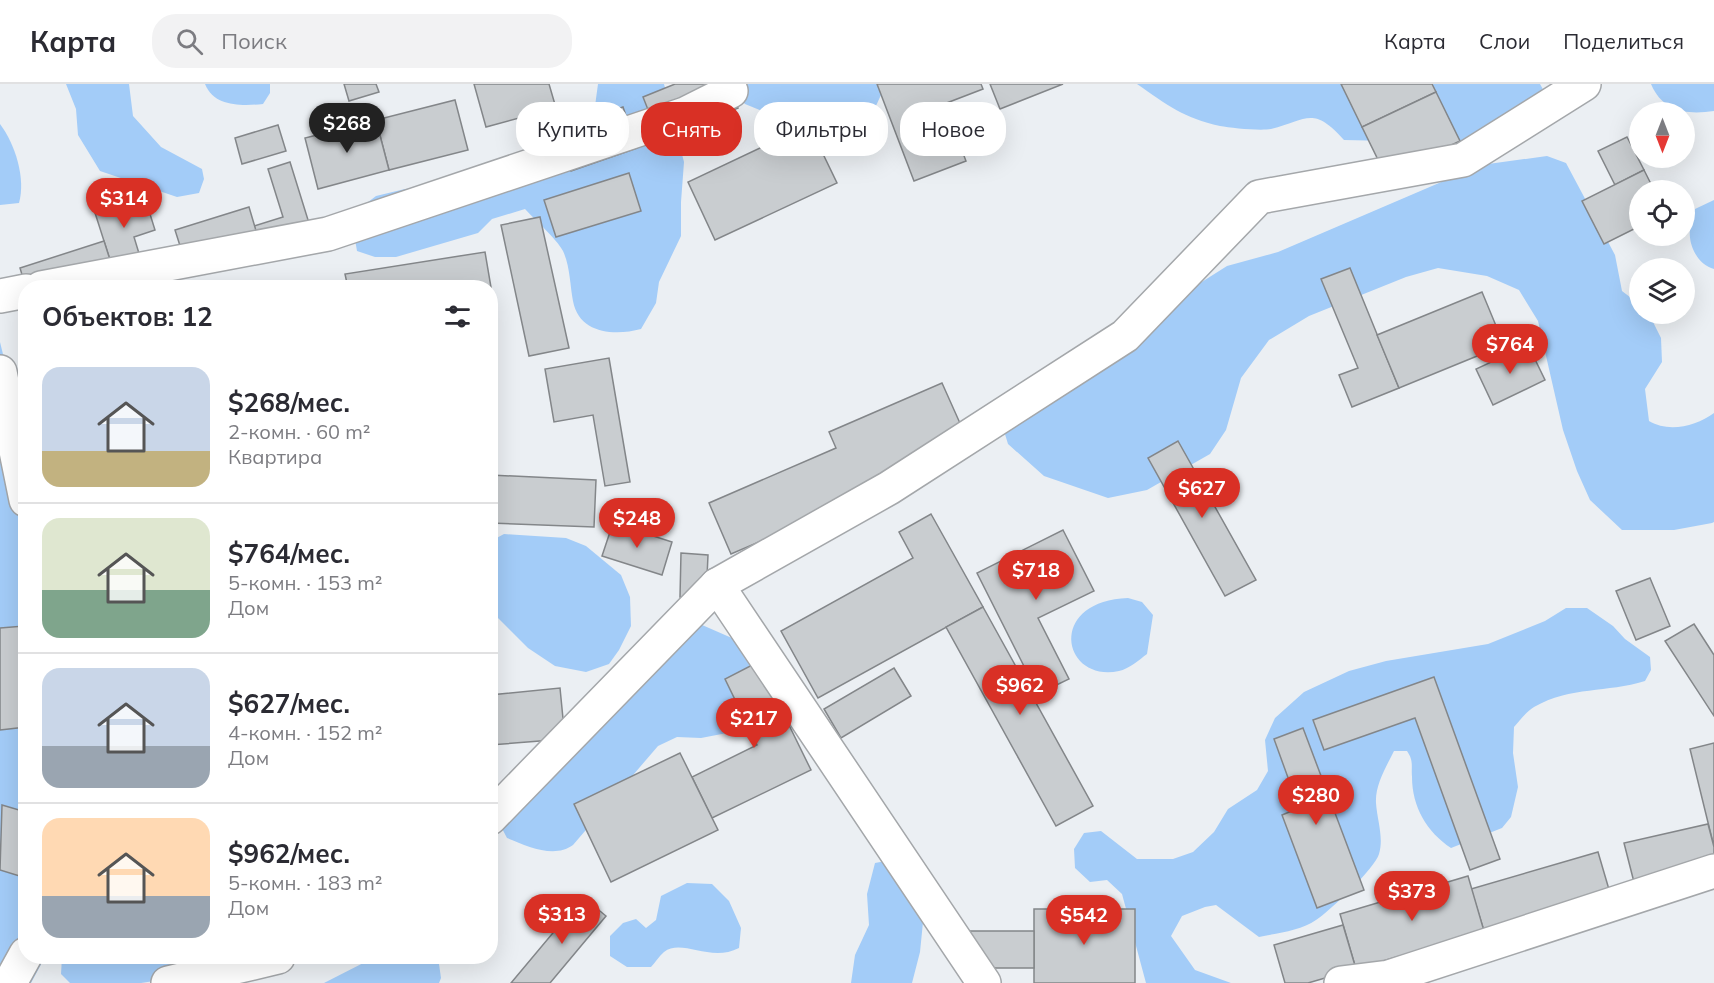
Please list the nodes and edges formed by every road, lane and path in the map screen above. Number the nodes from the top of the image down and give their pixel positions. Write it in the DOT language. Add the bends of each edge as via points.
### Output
graph roads {
  1 [pos="1584,84"];
  2 [pos="731,91"];
  3 [pos="84,280"];
  4 [pos="18,293"];
  5 [pos="0,296"];
  6 [pos="0,372"];
  7 [pos="18,461"];
  8 [pos="717,585"];
  9 [pos="498,810"];
  10 [pos="1714,871"];
  11 [pos="20,964"];
  12 [pos="248,964"];
  13 [pos="9,983"];
  14 [pos="168,983"];
  15 [pos="984,983"];
  16 [pos="1341,983"];
  1 -- 8 [label="lane" via="1463,160 1259,197 1125,336 889,488"];
  2 -- 3 [label="lane" via="685,114 328,234"];
  4 -- 5 [label="lane"];
  6 -- 7 [label="lane"];
  8 -- 9 [label="lane"];
  8 -- 15 [label="lane"];
  10 -- 16 [label="lane" via="1389,977"];
  11 -- 13 [label="lane"];
  12 -- 14 [label="lane"];
}
